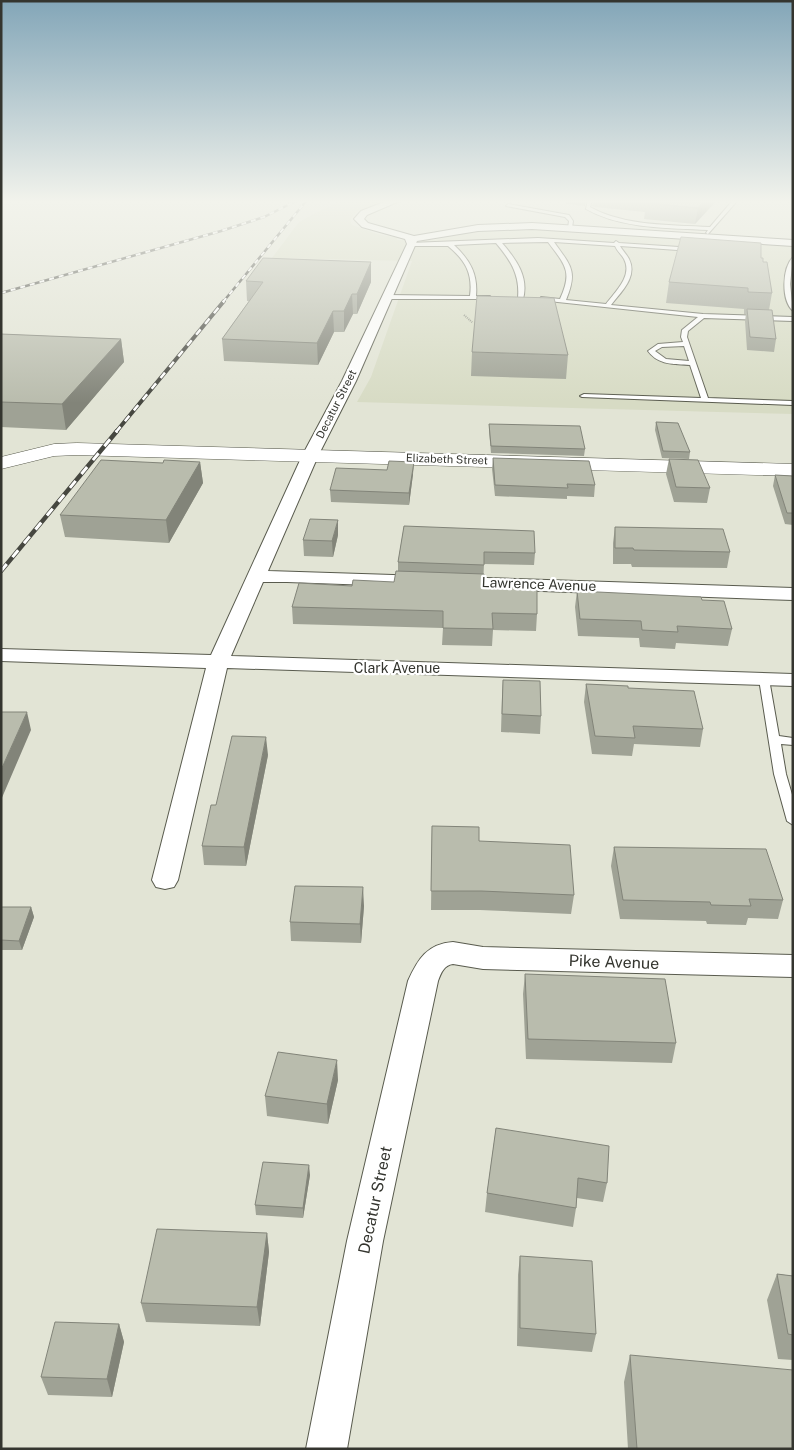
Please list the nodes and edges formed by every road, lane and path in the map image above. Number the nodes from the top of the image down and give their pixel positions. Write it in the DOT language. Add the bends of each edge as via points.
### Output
graph roads {
  1 [pos="400,268"];
  2 [pos="470,268"];
  3 [pos="517,268"];
  4 [pos="570,268"];
  5 [pos="628,268"];
  6 [pos="790,268"];
  7 [pos="387,296"];
  8 [pos="473,298"];
  9 [pos="498,298"];
  10 [pos="514,298"];
  11 [pos="521,298"];
  12 [pos="529,298"];
  13 [pos="537,299"];
  14 [pos="563,300"];
  15 [pos="607,306"];
  16 [pos="793,309"];
  17 [pos="465,316"];
  18 [pos="474,316"];
  19 [pos="703,316"];
  20 [pos="793,319"];
  21 [pos="686,344"];
  22 [pos="691,363"];
  23 [pos="584,396"];
  24 [pos="705,400"];
  25 [pos="793,403"];
  26 [pos="310,456"];
  27 [pos="1,462"];
  28 [pos="793,470"];
  29 [pos="256,577"];
  30 [pos="793,594"];
  31 [pos="1,656"];
  32 [pos="218,662"];
  33 [pos="764,679"];
  34 [pos="793,680"];
  35 [pos="774,739"];
  36 [pos="793,742"];
  37 [pos="787,775"];
  38 [pos="793,821"];
  39 [pos="165,880"];
  40 [pos="436,957"];
  41 [pos="793,966"];
  42 [pos="326,1449"];
  1 -- 7 [label="street, Decatur Street"];
  2 -- 8 [label="lane" via="475,283"];
  3 -- 11 [label="lane"];
  4 -- 14 [label="lane" via="572,280"];
  5 -- 15 [label="lane" via="625,283"];
  6 -- 16 [label="lane" via="786,280"];
  7 -- 8 [label="lane"];
  7 -- 26 [label="street, Decatur Street" via="349,381"];
  8 -- 9 [label="lane"];
  10 -- 11 [label="lane"];
  11 -- 12 [label="lane"];
  13 -- 14 [label="lane"];
  14 -- 15 [label="lane"];
  15 -- 19 [label="lane"];
  17 -- 18 [label="path"];
  19 -- 20 [label="lane"];
  19 -- 21 [label="lane" via="685,330"];
  21 -- 22 [label="lane"];
  21 -- 22 [label="lane" via="660,345 651,351 661,359"];
  22 -- 24 [label="lane"];
  23 -- 24 [label="lane"];
  24 -- 25 [label="lane"];
  26 -- 27 [label="street, Elizabeth Street" via="54,450"];
  26 -- 28 [label="street, Elizabeth Street"];
  26 -- 29 [label="street, Decatur Street"];
  29 -- 30 [label="street, Lawrence Avenue"];
  29 -- 32 [label="street, Decatur Street"];
  31 -- 32 [label="street, Clark Avenue"];
  32 -- 33 [label="street, Clark Avenue"];
  32 -- 39 [label="street, Decatur Street"];
  33 -- 34 [label="street, Clark Avenue"];
  33 -- 35 [label="lane"];
  35 -- 36 [label="lane"];
  35 -- 37 [label="lane"];
  37 -- 38 [label="lane"];
  40 -- 41 [label="street, Pike Avenue" via="454,953 482,958"];
  40 -- 42 [label="street, Decatur Street" via="422,981 365,1241"];
}
